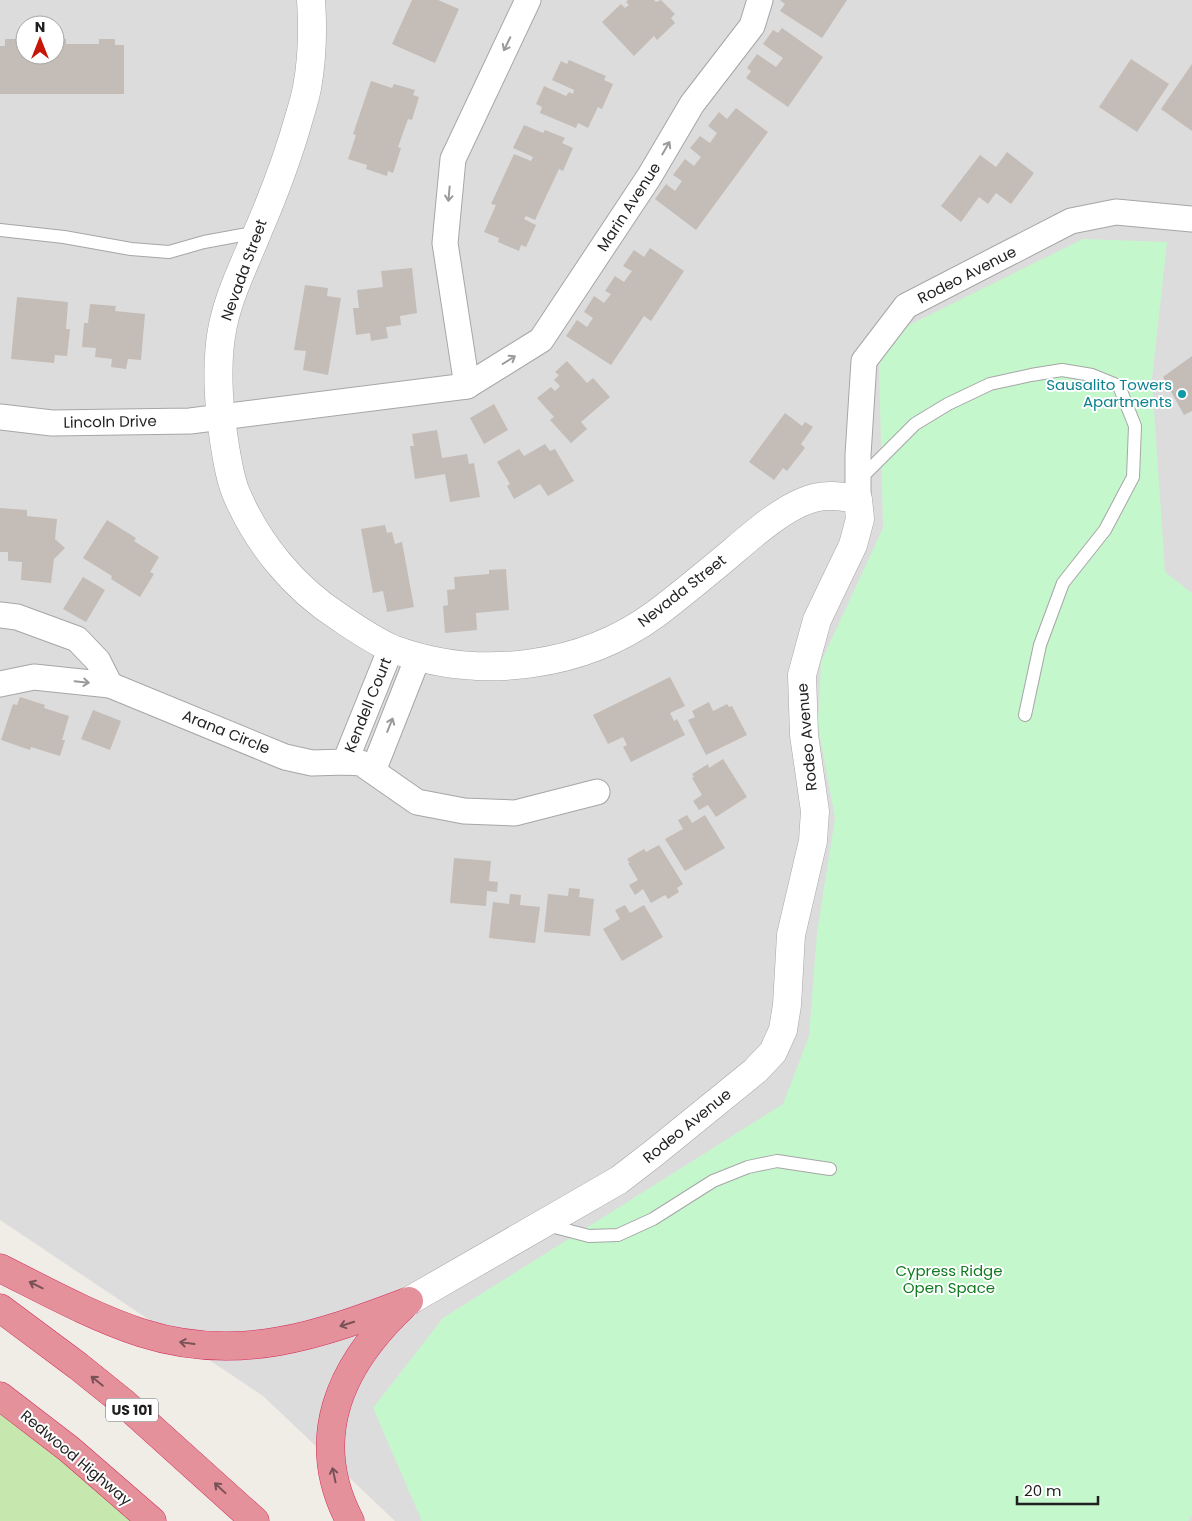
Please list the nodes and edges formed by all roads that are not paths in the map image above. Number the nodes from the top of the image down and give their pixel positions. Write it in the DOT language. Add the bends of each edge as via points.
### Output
graph roads {
  1 [pos="310,0"];
  2 [pos="528,0"];
  3 [pos="760,0"];
  4 [pos="1192,219"];
  5 [pos="0,230"];
  6 [pos="258,232"];
  7 [pos="468,386"];
  8 [pos="0,417"];
  9 [pos="221,418"];
  10 [pos="858,490"];
  11 [pos="0,615"];
  12 [pos="391,648"];
  13 [pos="418,657"];
  14 [pos="0,684"];
  15 [pos="110,685"];
  16 [pos="1025,715"];
  17 [pos="345,762"];
  18 [pos="374,771"];
  19 [pos="597,792"];
  20 [pos="830,1169"];
  21 [pos="544,1224"];
  22 [pos="0,1268"];
  23 [pos="409,1301"];
  24 [pos="0,1308"];
  25 [pos="0,1396"];
  26 [pos="152,1521"];
  27 [pos="256,1521"];
  28 [pos="350,1521"];
  1 -- 6 [label="street, Nevada Street" via="312,48 307,88 288,157"];
  2 -- 7 [label="street, one-way" via="453,159 445,243"];
  7 -- 3 [label="street, Marin Avenue, one-way" via="541,340 649,177 692,104 752,26"];
  4 -- 10 [label="street, Rodeo Avenue" via="1116,212 1071,221 906,306 864,361"];
  5 -- 6 [label="lane" via="170,252"];
  6 -- 9 [label="street, Nevada Street" via="223,327 219,388"];
  7 -- 9 [label="street, Marin Avenue"];
  8 -- 9 [label="street, Lincoln Drive" via="52,423"];
  9 -- 12 [label="street, Nevada Street" via="235,491 258,535 298,585 368,637"];
  10 -- 13 [label="street, Nevada Street" via="814,498 793,508 757,532 656,614 597,646 548,661 512,666 470,666"];
  10 -- 16 [label="lane" via="915,424 990,384 1062,370 1092,374 1119,386 1135,426 1133,477 1105,530 1063,584 1040,644"];
  10 -- 21 [label="street, Rodeo Avenue" via="860,519 852,545 817,620 802,675 804,735 815,811 814,841 790,935 783,1030 773,1052 755,1071 654,1153 619,1180"];
  11 -- 15 [label="street" via="17,617 77,639 98,661"];
  12 -- 13 [label="street, Nevada Street"];
  12 -- 17 [label="street, Kendell Court"];
  18 -- 13 [label="street, Kendell Court, one-way"];
  14 -- 15 [label="street, Arana Circle, one-way" via="34,677"];
  15 -- 17 [label="street, Arana Circle" via="285,757 312,764"];
  17 -- 18 [label="street, Kendell Court" via="361,764"];
  18 -- 19 [label="street, Kendell Court" via="417,802 464,811 515,813"];
  20 -- 21 [label="lane" via="777,1162 748,1167 713,1181 653,1219 618,1235 589,1236"];
  21 -- 23 [label="street, Rodeo Avenue"];
  23 -- 22 [label="highway, one-way" via="292,1340 254,1345 201,1345 172,1341 116,1323"];
  28 -- 23 [label="highway, one-way" via="337,1489 331,1461 330,1435 335,1409 346,1379 364,1349"];
  27 -- 24 [label="highway, US 101, one-way" via="124,1402"];
  25 -- 26 [label="highway, Redwood Highway" via="69,1449"];
}
